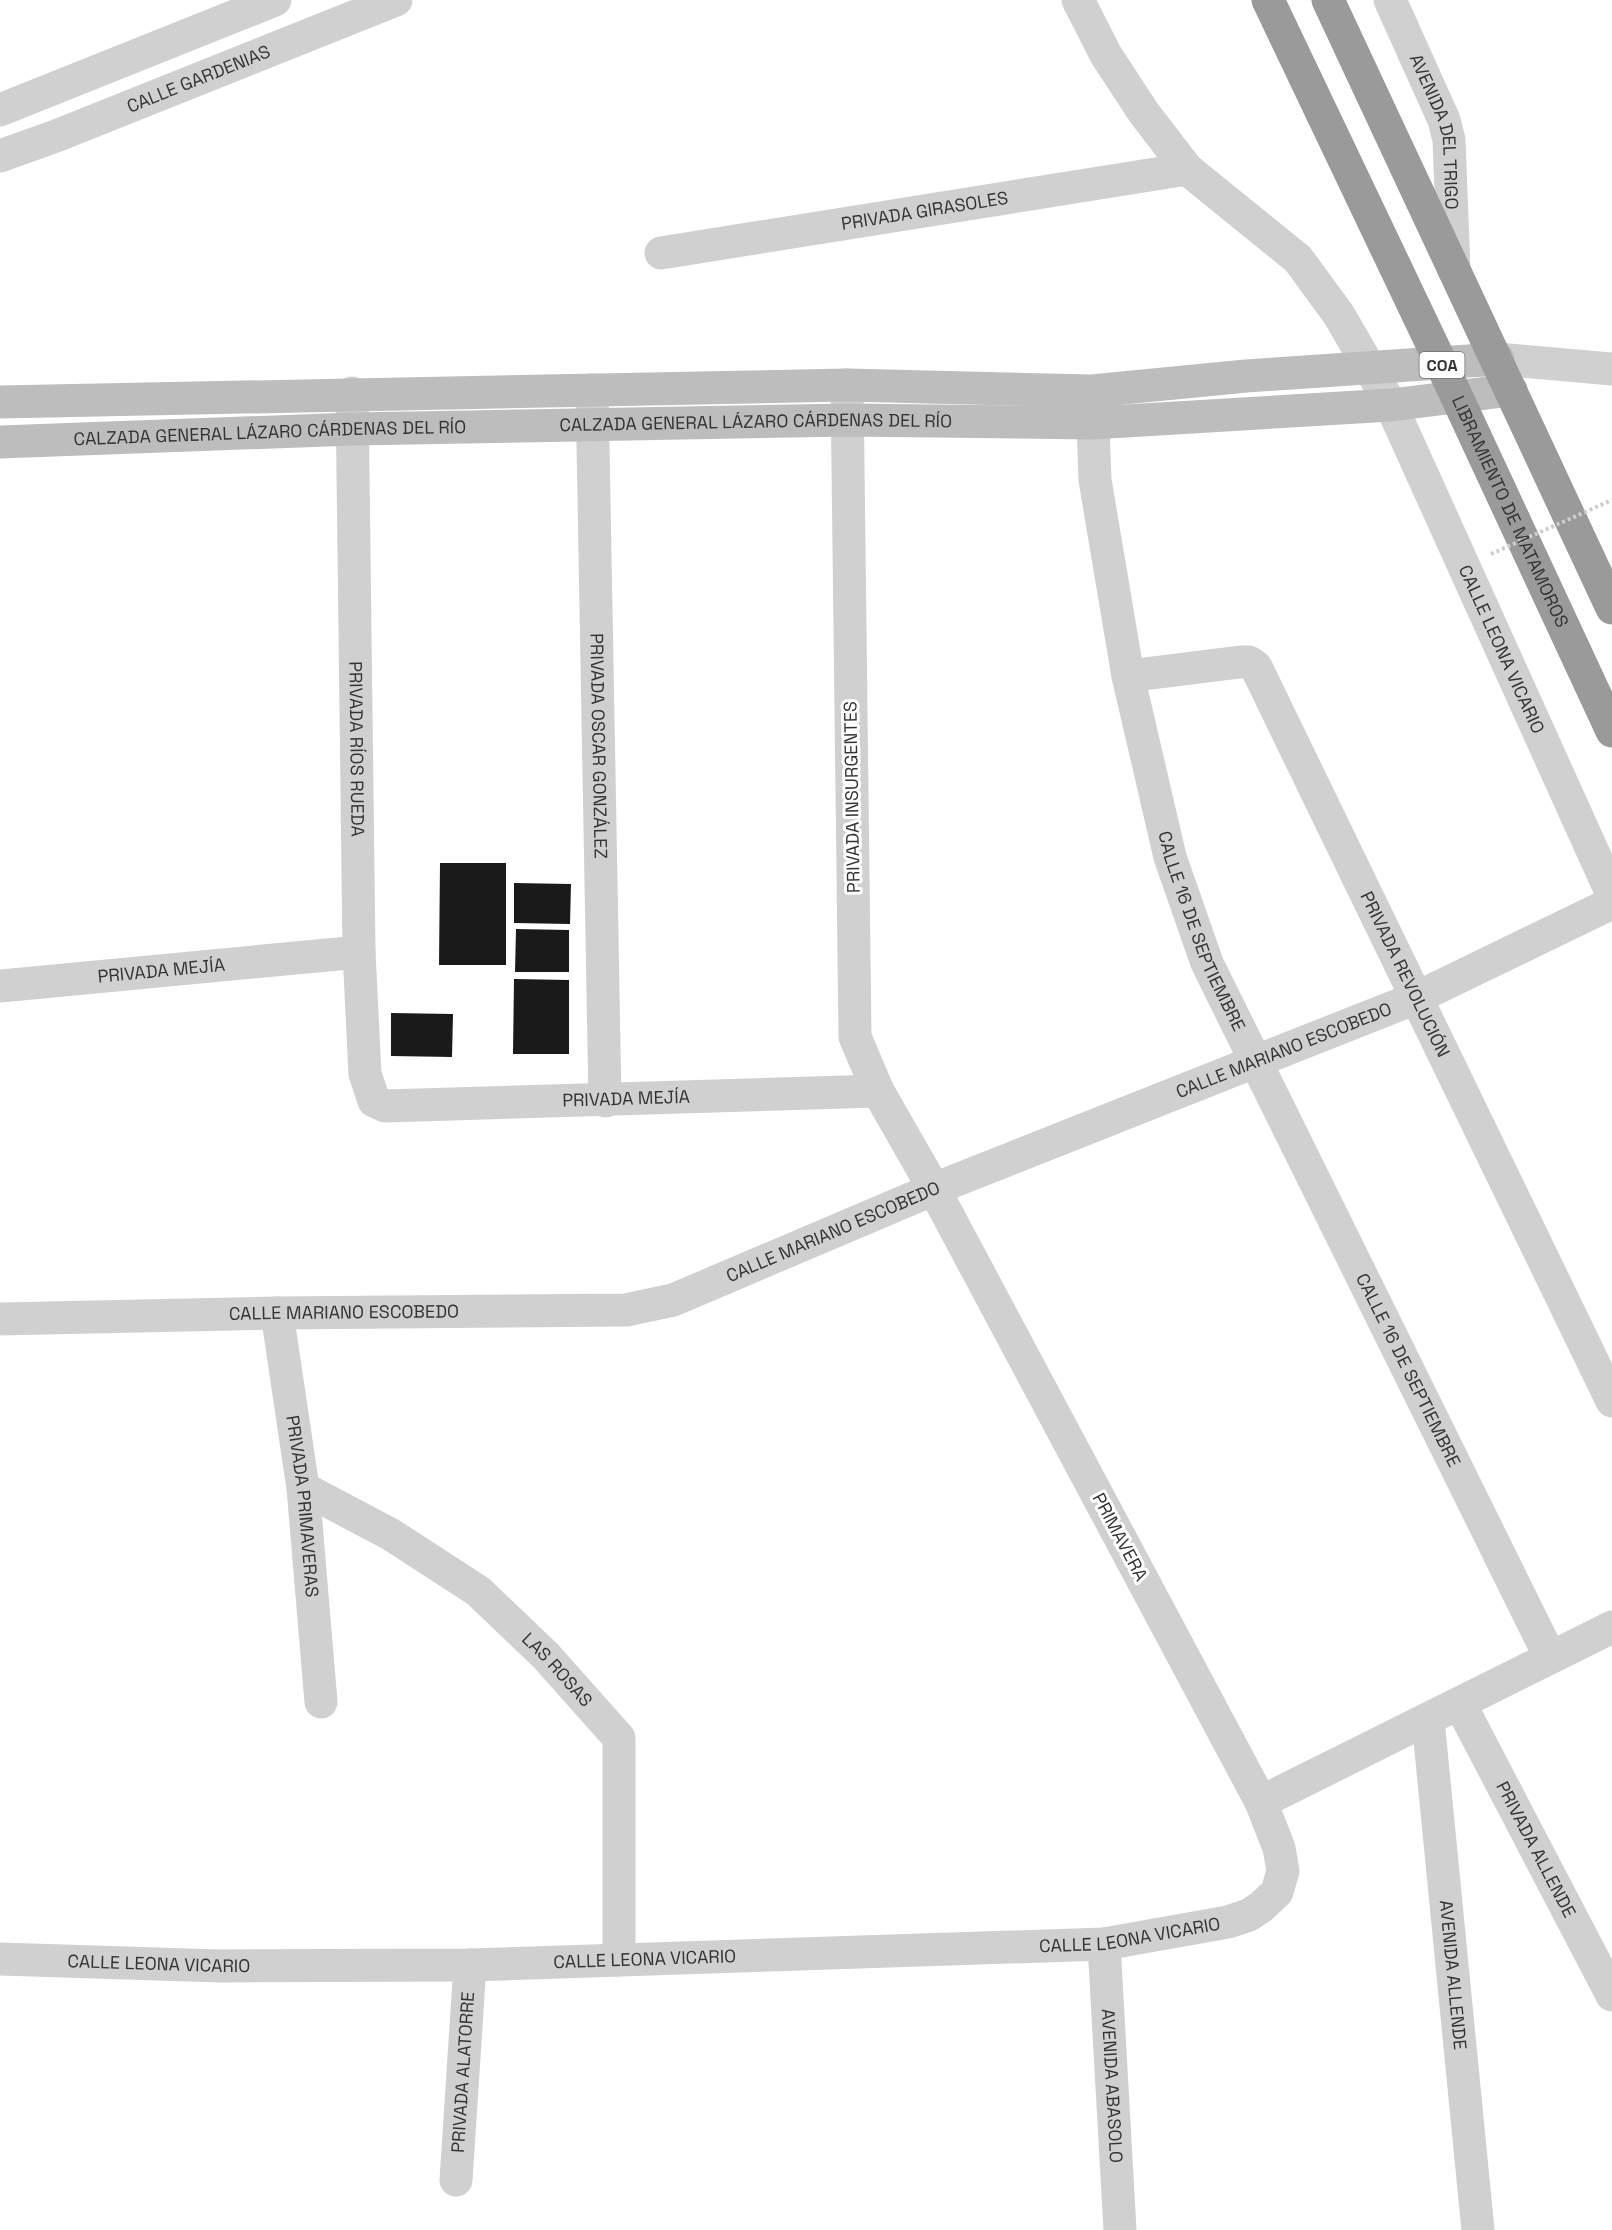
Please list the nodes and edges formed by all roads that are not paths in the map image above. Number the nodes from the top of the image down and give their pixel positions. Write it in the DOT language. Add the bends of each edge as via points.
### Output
graph roads {
  1 [pos="275,0"];
  2 [pos="396,0"];
  3 [pos="1078,0"];
  4 [pos="1268,0"];
  5 [pos="1328,0"];
  6 [pos="1390,0"];
  7 [pos="0,110"];
  8 [pos="0,156"];
  9 [pos="1187,169"];
  10 [pos="661,253"];
  11 [pos="1454,270"];
  12 [pos="1498,359"];
  13 [pos="1441,363"];
  14 [pos="1372,368"];
  15 [pos="1575,368"];
  16 [pos="1612,369"];
  17 [pos="847,385"];
  18 [pos="591,390"];
  19 [pos="1511,390"];
  20 [pos="352,393"];
  21 [pos="1458,398"];
  22 [pos="0,402"];
  23 [pos="1391,405"];
  24 [pos="1092,407"];
  25 [pos="848,420"];
  26 [pos="593,427"];
  27 [pos="353,429"];
  28 [pos="0,442"];
  29 [pos="1612,608"];
  30 [pos="1128,676"];
  31 [pos="1612,731"];
  32 [pos="1612,894"];
  33 [pos="1612,903"];
  34 [pos="359,952"];
  35 [pos="0,986"];
  36 [pos="1416,998"];
  37 [pos="1256,1063"];
  38 [pos="878,1091"];
  39 [pos="375,1101"];
  40 [pos="605,1101"];
  41 [pos="934,1189"];
  42 [pos="277,1312"];
  43 [pos="0,1319"];
  44 [pos="1612,1401"];
  45 [pos="303,1488"];
  46 [pos="1612,1627"];
  47 [pos="1550,1657"];
  48 [pos="321,1702"];
  49 [pos="1460,1704"];
  50 [pos="1428,1720"];
  51 [pos="1261,1802"];
  52 [pos="1277,1892"];
  53 [pos="1104,1944"];
  54 [pos="0,1959"];
  55 [pos="619,1960"];
  56 [pos="470,1965"];
  57 [pos="1612,1995"];
  58 [pos="456,2180"];
  59 [pos="1120,2230"];
  60 [pos="1478,2230"];
  1 -- 7 [label="street"];
  2 -- 8 [label="street, CALLE GARDENIAS"];
  3 -- 9 [label="street, CALLE LEONA VICARIO" via="1131,94"];
  4 -- 13 [label="highway, LIBRAMIENTO DE MATAMOROS / COA"];
  5 -- 11 [label="highway"];
  6 -- 11 [label="street, AVENIDA DEL TRIGO" via="1444,120 1449,140"];
  9 -- 10 [label="street, PRIVADA GIRASOLES"];
  9 -- 14 [label="street, CALLE LEONA VICARIO" via="1298,259"];
  11 -- 12 [label="highway"];
  12 -- 13 [label="street, CALZADA GENERAL LÁZARO CÁRDENAS DEL RÍO"];
  12 -- 15 [label="street"];
  12 -- 19 [label="highway"];
  13 -- 14 [label="street, CALZADA GENERAL LÁZARO CÁRDENAS DEL RÍO"];
  13 -- 21 [label="highway, LIBRAMIENTO DE MATAMOROS / COA"];
  14 -- 23 [label="street, CALLE LEONA VICARIO"];
  14 -- 24 [label="street, CALZADA GENERAL LÁZARO CÁRDENAS DEL RÍO" via="1246,376"];
  15 -- 16 [label="street"];
  15 -- 19 [label="street"];
  17 -- 18 [label="street, CALZADA GENERAL LÁZARO CÁRDENAS DEL RÍO"];
  17 -- 24 [label="street, CALZADA GENERAL LÁZARO CÁRDENAS DEL RÍO"];
  17 -- 25 [label="street, PRIVADA INSURGENTES"];
  18 -- 20 [label="street, CALZADA GENERAL LÁZARO CÁRDENAS DEL RÍO"];
  18 -- 26 [label="street, PRIVADA OSCAR GONZÁLEZ"];
  19 -- 21 [label="street, CALZADA GENERAL LÁZARO CÁRDENAS DEL RÍO"];
  19 -- 29 [label="highway"];
  20 -- 22 [label="street, CALZADA GENERAL LÁZARO CÁRDENAS DEL RÍO"];
  20 -- 27 [label="street, PRIVADA RÍOS RUEDA"];
  21 -- 23 [label="street, CALZADA GENERAL LÁZARO CÁRDENAS DEL RÍO"];
  21 -- 31 [label="highway, LIBRAMIENTO DE MATAMOROS / COA"];
  23 -- 24 [label="street, CALZADA GENERAL LÁZARO CÁRDENAS DEL RÍO"];
  23 -- 32 [label="street, CALLE LEONA VICARIO"];
  24 -- 25 [label="street, CALZADA GENERAL LÁZARO CÁRDENAS DEL RÍO"];
  24 -- 30 [label="street, CALLE 16 DE SEPTIEMBRE" via="1095,480"];
  25 -- 26 [label="street, CALZADA GENERAL LÁZARO CÁRDENAS DEL RÍO"];
  25 -- 38 [label="street, PRIVADA INSURGENTES" via="855,1037"];
  26 -- 27 [label="street, CALZADA GENERAL LÁZARO CÁRDENAS DEL RÍO"];
  26 -- 40 [label="street, PRIVADA OSCAR GONZÁLEZ"];
  27 -- 28 [label="street, CALZADA GENERAL LÁZARO CÁRDENAS DEL RÍO"];
  27 -- 34 [label="street, PRIVADA RÍOS RUEDA"];
  30 -- 36 [label="street, PRIVADA REVOLUCIÓN" via="1239,662 1256,667"];
  30 -- 37 [label="street, CALLE 16 DE SEPTIEMBRE" via="1170,857 1207,963"];
  33 -- 36 [label="street, CALLE MARIANO ESCOBEDO"];
  34 -- 35 [label="street, PRIVADA MEJÍA"];
  34 -- 39 [label="street, PRIVADA RÍOS RUEDA" via="365,1074"];
  36 -- 37 [label="street, CALLE MARIANO ESCOBEDO"];
  36 -- 44 [label="street, PRIVADA REVOLUCIÓN"];
  37 -- 41 [label="street, CALLE MARIANO ESCOBEDO"];
  37 -- 47 [label="street, CALLE 16 DE SEPTIEMBRE"];
  38 -- 40 [label="street, PRIVADA MEJÍA"];
  38 -- 41 [label="street, PRIVADA INSURGENTES"];
  39 -- 40 [label="street, PRIVADA MEJÍA" via="385,1106"];
  41 -- 42 [label="street, CALLE MARIANO ESCOBEDO" via="649,1307"];
  41 -- 51 [label="street, PRIMAVERA"];
  42 -- 43 [label="street, CALLE MARIANO ESCOBEDO"];
  42 -- 45 [label="street, PRIVADA PRIMAVERAS"];
  45 -- 48 [label="street, PRIVADA PRIMAVERAS"];
  45 -- 55 [label="street, LAS ROSAS" via="390,1534 478,1591 546,1656 619,1738"];
  46 -- 47 [label="street"];
  47 -- 49 [label="street"];
  49 -- 50 [label="street"];
  49 -- 57 [label="street, PRIVADA ALLENDE"];
  50 -- 51 [label="street"];
  50 -- 60 [label="street, AVENIDA ALLENDE"];
  51 -- 52 [label="street, PRIMAVERA" via="1279,1848 1283,1871"];
  52 -- 53 [label="street, CALLE LEONA VICARIO" via="1249,1915 1228,1922"];
  53 -- 55 [label="street, CALLE LEONA VICARIO"];
  53 -- 59 [label="street, AVENIDA ABASOLO"];
  54 -- 56 [label="street, CALLE LEONA VICARIO" via="221,1966"];
  55 -- 56 [label="street, CALLE LEONA VICARIO"];
  56 -- 58 [label="street, PRIVADA ALATORRE"];
}
